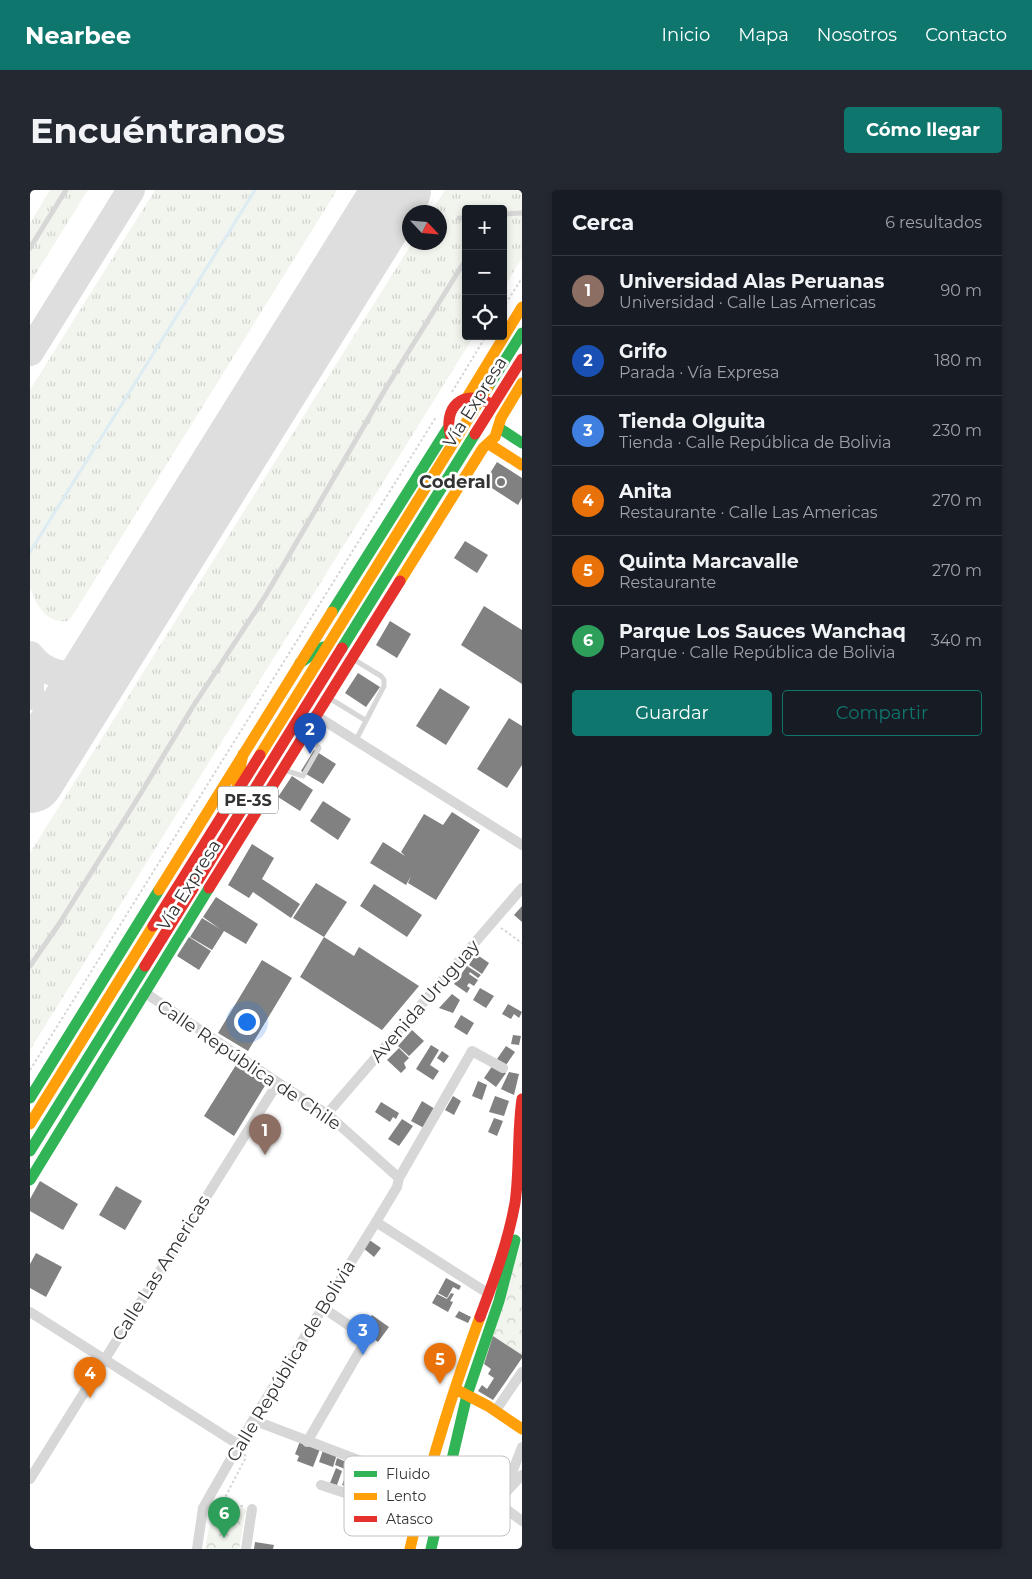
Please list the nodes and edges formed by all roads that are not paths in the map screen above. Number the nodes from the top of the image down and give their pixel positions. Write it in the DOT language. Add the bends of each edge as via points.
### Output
graph roads {
  1 [pos="66,190"];
  2 [pos="522,213"];
  3 [pos="507,214"];
  4 [pos="30,248"];
  5 [pos="462,265"];
  6 [pos="522,307"];
  7 [pos="522,333"];
  8 [pos="522,359"];
  9 [pos="522,383"];
  10 [pos="481,398"];
  11 [pos="466,399"];
  12 [pos="493,406"];
  13 [pos="499,424"];
  14 [pos="448,428"];
  15 [pos="454,441"];
  16 [pos="522,442"];
  17 [pos="486,446"];
  18 [pos="466,449"];
  19 [pos="522,465"];
  20 [pos="329,643"];
  21 [pos="341,651"];
  22 [pos="351,658"];
  23 [pos="300,663"];
  24 [pos="334,684"];
  25 [pos="327,696"];
  26 [pos="315,715"];
  27 [pos="365,720"];
  28 [pos="305,731"];
  29 [pos="356,740"];
  30 [pos="243,754"];
  31 [pos="279,772"];
  32 [pos="235,794"];
  33 [pos="248,800"];
  34 [pos="522,845"];
  35 [pos="522,888"];
  36 [pos="30,966"];
  37 [pos="144,992"];
  38 [pos="504,1068"];
  39 [pos="280,1084"];
  40 [pos="30,1098"];
  41 [pos="522,1099"];
  42 [pos="327,1114"];
  43 [pos="30,1124"];
  44 [pos="30,1151"];
  45 [pos="399,1178"];
  46 [pos="30,1180"];
  47 [pos="522,1216"];
  48 [pos="376,1222"];
  49 [pos="489,1294"];
  50 [pos="322,1306"];
  51 [pos="30,1312"];
  52 [pos="104,1359"];
  53 [pos="522,1372"];
  54 [pos="454,1389"];
  55 [pos="467,1395"];
  56 [pos="496,1410"];
  57 [pos="253,1420"];
  58 [pos="522,1428"];
  59 [pos="307,1442"];
  60 [pos="239,1445"];
  61 [pos="522,1447"];
  62 [pos="345,1456"];
  63 [pos="433,1456"];
  64 [pos="453,1456"];
  65 [pos="522,1475"];
  66 [pos="30,1479"];
  67 [pos="510,1480"];
  68 [pos="321,1485"];
  69 [pos="510,1489"];
  70 [pos="344,1493"];
  71 [pos="252,1509"];
  72 [pos="510,1512"];
  73 [pos="522,1521"];
  74 [pos="413,1536"];
  75 [pos="434,1536"];
  76 [pos="197,1549"];
  77 [pos="246,1549"];
  78 [pos="410,1549"];
  79 [pos="431,1549"];
  1 -- 4 [label="lane"];
  2 -- 3 [label="lane"];
  5 -- 36 [label="lane" via="386,388 266,595"];
  6 -- 11 [label="main road, Vía Expresa"];
  7 -- 10 [label="main road, Vía Expresa / PE-3S"];
  8 -- 12 [label="main road, Vía Expresa / PE-3S"];
  9 -- 13 [label="main road, Vía Expresa / PE-3S"];
  10 -- 11 [label="main road"];
  10 -- 12 [label="main road"];
  10 -- 15 [label="main road, Vía Expresa / PE-3S"];
  11 -- 14 [label="main road, Vía Expresa" via="449,413"];
  12 -- 13 [label="main road"];
  12 -- 18 [label="main road, Vía Expresa / PE-3S"];
  13 -- 16 [label="main road"];
  13 -- 17 [label="main road, Vía Expresa / PE-3S" via="494,440"];
  14 -- 15 [label="main road"];
  14 -- 23 [label="main road, Vía Expresa / PE-3S"];
  15 -- 18 [label="main road"];
  15 -- 20 [label="main road, Vía Expresa / PE-3S"];
  17 -- 18 [label="main road"];
  17 -- 19 [label="main road"];
  17 -- 22 [label="main road, Vía Expresa / PE-3S"];
  18 -- 21 [label="main road, Vía Expresa / PE-3S"];
  20 -- 23 [label="main road"];
  20 -- 32 [label="main road, Vía Expresa / PE-3S"];
  21 -- 24 [label="main road"];
  21 -- 33 [label="main road, Vía Expresa / PE-3S"];
  22 -- 24 [label="main road, Vía Expresa / PE-3S"];
  22 -- 27 [label="lane" via="384,680 384,686"];
  23 -- 30 [label="main road, Vía Expresa / PE-3S"];
  24 -- 25 [label="main road, Vía Expresa / PE-3S"];
  25 -- 26 [label="main road, Vía Expresa / PE-3S"];
  25 -- 27 [label="lane"];
  26 -- 28 [label="main road, Vía Expresa / PE-3S"];
  26 -- 29 [label="street"];
  27 -- 29 [label="lane"];
  28 -- 31 [label="main road, Vía Expresa / PE-3S"];
  28 -- 31 [label="lane" via="319,748 303,776"];
  29 -- 34 [label="street"];
  30 -- 32 [label="main road"];
  30 -- 40 [label="main road, Vía Expresa / PE-3S"];
  31 -- 33 [label="main road"];
  31 -- 37 [label="main road, Vía Expresa / PE-3S"];
  32 -- 43 [label="main road, Vía Expresa / PE-3S"];
  33 -- 44 [label="main road, Vía Expresa / PE-3S"];
  35 -- 42 [label="street, Avenida Uruguay"];
  37 -- 39 [label="street, Calle República de Chile"];
  37 -- 46 [label="main road, Vía Expresa / PE-3S"];
  38 -- 45 [label="street, Calle República de Bolivia" via="472,1051"];
  39 -- 42 [label="street, Calle República de Chile"];
  39 -- 52 [label="street, Calle Las Americas"];
  41 -- 49 [label="main road" via="518,1177 512,1216"];
  42 -- 45 [label="street, Calle República de Chile"];
  45 -- 48 [label="street, Calle República de Bolivia"];
  47 -- 55 [label="main road" via="499,1301"];
  48 -- 49 [label="street"];
  48 -- 50 [label="street, Calle República de Bolivia"];
  49 -- 54 [label="main road"];
  50 -- 57 [label="street, Calle República de Bolivia"];
  50 -- 59 [label="street" via="366,1340"];
  51 -- 52 [label="street"];
  52 -- 60 [label="street"];
  52 -- 66 [label="street, Calle Las Americas"];
  53 -- 56 [label="street"];
  54 -- 55 [label="main road"];
  54 -- 63 [label="main road"];
  55 -- 56 [label="main road"];
  55 -- 64 [label="main road"];
  56 -- 58 [label="main road"];
  57 -- 59 [label="street"];
  57 -- 60 [label="street, Calle República de Bolivia"];
  59 -- 62 [label="street"];
  60 -- 76 [label="street, Calle República de Bolivia" via="203,1508"];
  61 -- 67 [label="street"];
  65 -- 69 [label="street"];
  68 -- 70 [label="street"];
  71 -- 77 [label="street"];
  72 -- 73 [label="street"];
  74 -- 78 [label="main road"];
  75 -- 79 [label="main road"];
}
